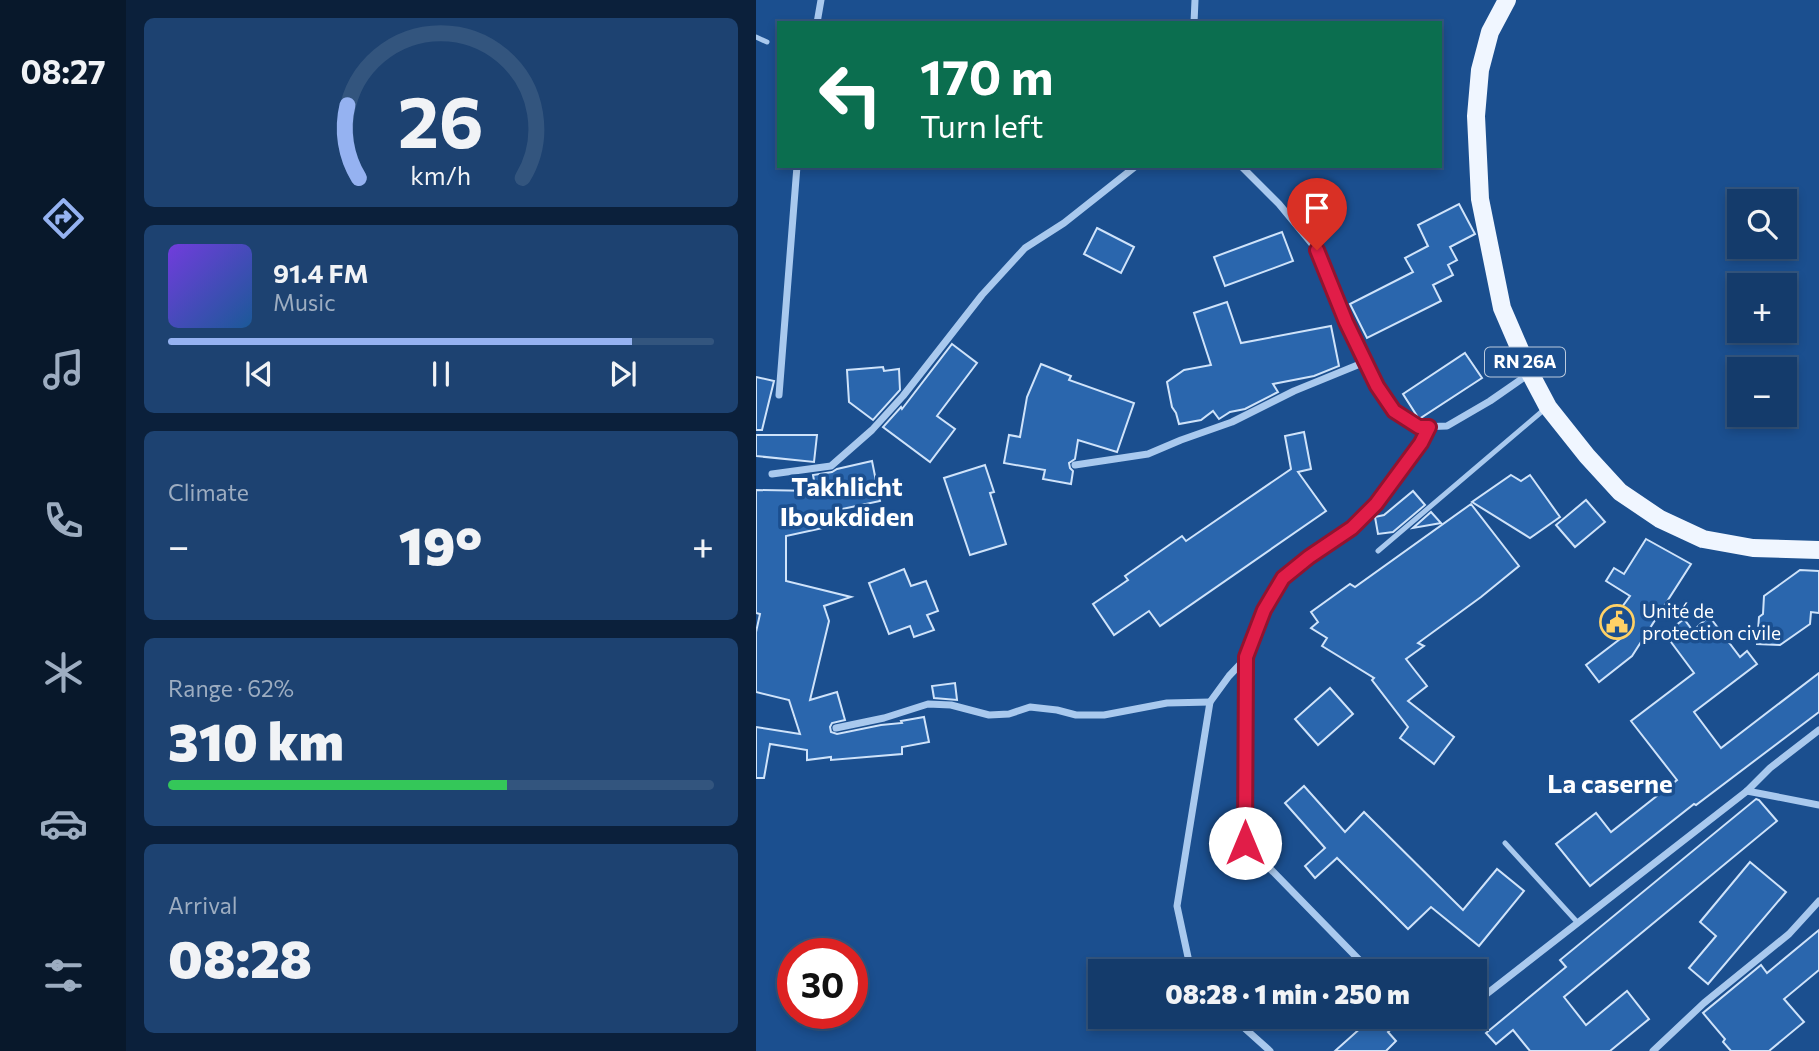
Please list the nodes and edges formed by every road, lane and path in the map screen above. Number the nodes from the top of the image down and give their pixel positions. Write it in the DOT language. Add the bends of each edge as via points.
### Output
graph roads {
  1 [pos="821,0"];
  2 [pos="1195,0"];
  3 [pos="1507,0"];
  4 [pos="817,21"];
  5 [pos="1194,21"];
  6 [pos="756,37"];
  7 [pos="767,42"];
  8 [pos="797,168"];
  9 [pos="1133,168"];
  10 [pos="1243,168"];
  11 [pos="1365,362"];
  12 [pos="1530,373"];
  13 [pos="779,395"];
  14 [pos="1548,407"];
  15 [pos="1429,427"];
  16 [pos="1074,465"];
  17 [pos="772,474"];
  18 [pos="1819,550"];
  19 [pos="1378,551"];
  20 [pos="1246,657"];
  21 [pos="1210,702"];
  22 [pos="836,728"];
  23 [pos="1819,730"];
  24 [pos="1747,791"];
  25 [pos="1819,805"];
  26 [pos="1505,843"];
  27 [pos="1819,901"];
  28 [pos="1578,923"];
  29 [pos="1188,959"];
  30 [pos="1358,959"];
  31 [pos="1487,994"];
  32 [pos="1245,1029"];
  33 [pos="1270,1051"];
  34 [pos="1653,1051"];
  1 -- 4 [label="street"];
  2 -- 5 [label="street"];
  3 -- 12 [label="main road, RN 26A" via="1490,32 1480,70 1476,116 1480,199 1502,308"];
  6 -- 7 [label="lane"];
  8 -- 13 [label="street"];
  9 -- 17 [label="street" via="1025,248 982,295 904,396 831,466"];
  10 -- 11 [label="street" via="1317,250"];
  11 -- 15 [label="street" via="1394,411 1419,427"];
  11 -- 16 [label="street" via="1148,454"];
  12 -- 14 [label="main road, RN 26A"];
  12 -- 15 [label="street" via="1447,426"];
  14 -- 18 [label="main road, RN 26A" via="1620,492 1660,519 1703,539 1753,548"];
  14 -- 19 [label="lane"];
  15 -- 20 [label="street" via="1376,504 1352,528 1283,578 1264,610"];
  20 -- 21 [label="street"];
  20 -- 30 [label="street" via="1245,843"];
  21 -- 22 [label="street" via="1167,703 1104,715 1030,707 989,715 951,705 928,705"];
  21 -- 29 [label="street" via="1177,906"];
  23 -- 24 [label="street"];
  24 -- 25 [label="street"];
  24 -- 28 [label="street"];
  26 -- 28 [label="lane"];
  27 -- 34 [label="street" via="1789,934"];
  28 -- 31 [label="street"];
  32 -- 33 [label="street"];
}
